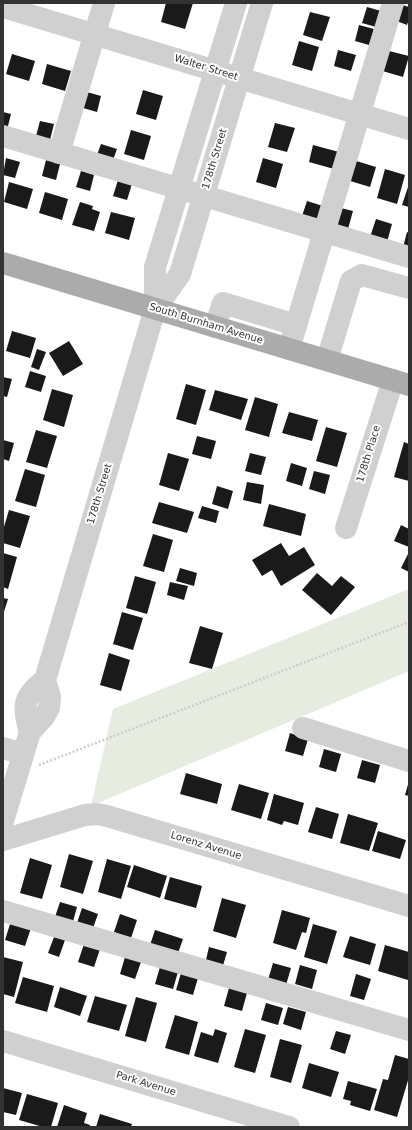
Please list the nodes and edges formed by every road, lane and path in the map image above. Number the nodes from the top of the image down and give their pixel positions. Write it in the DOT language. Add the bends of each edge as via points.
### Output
graph roads {
  1 [pos="104,3"];
  2 [pos="236,3"];
  3 [pos="262,3"];
  4 [pos="393,3"];
  5 [pos="3,7"];
  6 [pos="95,34"];
  7 [pos="215,70"];
  8 [pos="240,78"];
  9 [pos="360,114"];
  10 [pos="409,129"];
  11 [pos="3,136"];
  12 [pos="59,153"];
  13 [pos="179,189"];
  14 [pos="204,196"];
  15 [pos="324,232"];
  16 [pos="409,257"];
  17 [pos="3,263"];
  18 [pos="409,288"];
  19 [pos="155,309"];
  20 [pos="296,325"];
  21 [pos="215,327"];
  22 [pos="289,349"];
  23 [pos="327,360"];
  24 [pos="401,382"];
  25 [pos="346,528"];
  26 [pos="409,622"];
  27 [pos="303,728"];
  28 [pos="21,756"];
  29 [pos="409,760"];
  30 [pos="3,821"];
  31 [pos="3,840"];
  32 [pos="409,906"];
  33 [pos="3,911"];
  34 [pos="409,1030"];
  35 [pos="3,1041"];
  36 [pos="289,1127"];
  1 -- 6 [label="street"];
  2 -- 7 [label="street, 178th Street"];
  3 -- 8 [label="street, 178th Street"];
  4 -- 9 [label="street"];
  5 -- 6 [label="street, Walter Street"];
  6 -- 7 [label="street, Walter Street"];
  6 -- 12 [label="street"];
  7 -- 8 [label="street, Walter Street"];
  7 -- 13 [label="street, 178th Street"];
  8 -- 9 [label="street, Walter Street"];
  8 -- 14 [label="street, 178th Street"];
  9 -- 10 [label="street, Walter Street"];
  9 -- 15 [label="street"];
  11 -- 12 [label="street"];
  12 -- 13 [label="street"];
  13 -- 14 [label="street"];
  13 -- 19 [label="street, 178th Street" via="156,267"];
  14 -- 15 [label="street"];
  14 -- 19 [label="street, 178th Street" via="180,274"];
  15 -- 16 [label="street"];
  15 -- 20 [label="street"];
  17 -- 19 [label="main road, South Burnham Avenue"];
  18 -- 23 [label="street" via="362,275 351,281"];
  19 -- 21 [label="main road, South Burnham Avenue"];
  19 -- 28 [label="street, 178th Street" via="45,680 50,697 49,708 30,732"];
  20 -- 21 [label="street" via="222,303"];
  20 -- 22 [label="street"];
  21 -- 22 [label="main road, South Burnham Avenue"];
  22 -- 23 [label="main road, South Burnham Avenue"];
  23 -- 24 [label="main road, South Burnham Avenue"];
  24 -- 25 [label="street, 178th Place"];
  26 -- 28 [label="path"];
  27 -- 29 [label="street"];
  28 -- 30 [label="street, 178th Street"];
  31 -- 32 [label="street, Lorenz Avenue" via="85,815 97,814"];
  33 -- 34 [label="street"];
  35 -- 36 [label="street, Park Avenue"];
}
